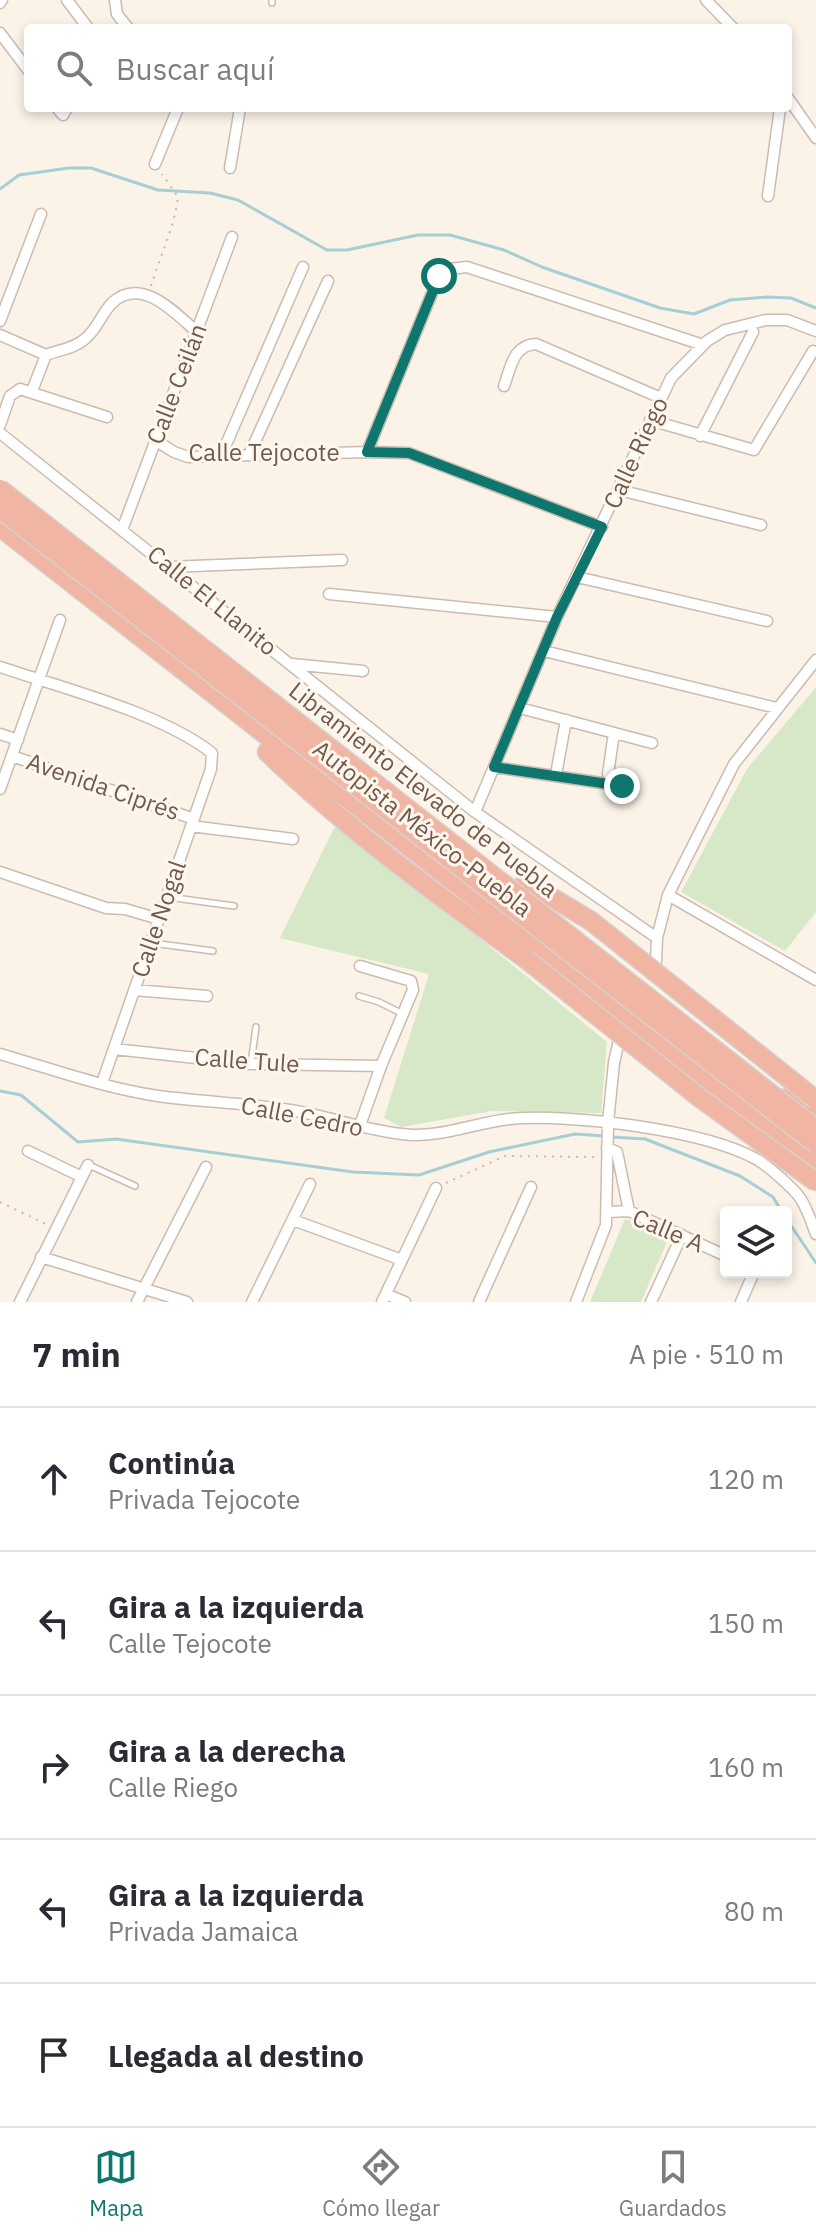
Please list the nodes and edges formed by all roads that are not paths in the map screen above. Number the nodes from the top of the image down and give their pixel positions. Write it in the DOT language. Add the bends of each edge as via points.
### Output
graph roads {
  1 [pos="67,0"];
  2 [pos="115,0"];
  3 [pos="706,0"];
  4 [pos="117,23"];
  5 [pos="85,24"];
  6 [pos="729,24"];
  7 [pos="0,33"];
  8 [pos="24,65"];
  9 [pos="792,104"];
  10 [pos="177,112"];
  11 [pos="239,112"];
  12 [pos="779,112"];
  13 [pos="816,138"];
  14 [pos="158,167"];
  15 [pos="230,168"];
  16 [pos="768,196"];
  17 [pos="41,214"];
  18 [pos="232,237"];
  19 [pos="303,267"];
  20 [pos="328,281"];
  21 [pos="0,321"];
  22 [pos="816,331"];
  23 [pos="753,332"];
  24 [pos="198,333"];
  25 [pos="0,335"];
  26 [pos="703,345"];
  27 [pos="813,351"];
  28 [pos="46,355"];
  29 [pos="504,386"];
  30 [pos="32,391"];
  31 [pos="661,398"];
  32 [pos="107,417"];
  33 [pos="650,420"];
  34 [pos="0,425"];
  35 [pos="0,433"];
  36 [pos="700,436"];
  37 [pos="155,440"];
  38 [pos="367,452"];
  39 [pos="249,455"];
  40 [pos="221,456"];
  41 [pos="0,479"];
  42 [pos="0,489"];
  43 [pos="619,490"];
  44 [pos="0,509"];
  45 [pos="761,525"];
  46 [pos="0,527"];
  47 [pos="602,527"];
  48 [pos="122,530"];
  49 [pos="342,560"];
  50 [pos="169,567"];
  51 [pos="577,577"];
  52 [pos="329,594"];
  53 [pos="557,617"];
  54 [pos="60,620"];
  55 [pos="767,621"];
  56 [pos="544,651"];
  57 [pos="290,663"];
  58 [pos="815,664"];
  59 [pos="0,667"];
  60 [pos="363,671"];
  61 [pos="39,680"];
  62 [pos="520,708"];
  63 [pos="777,708"];
  64 [pos="238,715"];
  65 [pos="566,720"];
  66 [pos="614,733"];
  67 [pos="0,734"];
  68 [pos="18,740"];
  69 [pos="652,743"];
  70 [pos="12,756"];
  71 [pos="494,767"];
  72 [pos="557,769"];
  73 [pos="608,774"];
  74 [pos="622,786"];
  75 [pos="0,789"];
  76 [pos="475,812"];
  77 [pos="193,822"];
  78 [pos="293,839"];
  79 [pos="0,872"];
  80 [pos="521,887"];
  81 [pos="668,895"];
  82 [pos="167,897"];
  83 [pos="234,906"];
  84 [pos="159,919"];
  85 [pos="657,938"];
  86 [pos="151,942"];
  87 [pos="213,951"];
  88 [pos="656,962"];
  89 [pos="360,966"];
  90 [pos="816,980"];
  91 [pos="134,990"];
  92 [pos="207,996"];
  93 [pos="359,996"];
  94 [pos="403,1014"];
  95 [pos="256,1027"];
  96 [pos="619,1040"];
  97 [pos="114,1049"];
  98 [pos="0,1054"];
  99 [pos="251,1064"];
  100 [pos="381,1066"];
  101 [pos="102,1083"];
  102 [pos="816,1100"];
  103 [pos="816,1117"];
  104 [pos="608,1125"];
  105 [pos="359,1128"];
  106 [pos="816,1129"];
  107 [pos="816,1144"];
  108 [pos="607,1150"];
  109 [pos="28,1151"];
  110 [pos="88,1165"];
  111 [pos="816,1165"];
  112 [pos="206,1167"];
  113 [pos="82,1177"];
  114 [pos="816,1182"];
  115 [pos="310,1184"];
  116 [pos="135,1186"];
  117 [pos="531,1187"];
  118 [pos="436,1188"];
  119 [pos="629,1211"];
  120 [pos="608,1212"];
  121 [pos="293,1220"];
  122 [pos="816,1234"];
  123 [pos="682,1235"];
  124 [pos="720,1253"];
  125 [pos="41,1257"];
  126 [pos="402,1260"];
  127 [pos="751,1278"];
  128 [pos="144,1287"];
  129 [pos="384,1298"];
  130 [pos="20,1302"];
  131 [pos="137,1302"];
  132 [pos="187,1302"];
  133 [pos="252,1302"];
  134 [pos="405,1302"];
  135 [pos="479,1302"];
  136 [pos="576,1302"];
  137 [pos="651,1302"];
  138 [pos="741,1302"];
  1 -- 5 [label="street"];
  2 -- 4 [label="street"];
  3 -- 6 [label="street"];
  7 -- 8 [label="street"];
  9 -- 13 [label="street"];
  10 -- 14 [label="street"];
  11 -- 15 [label="street"];
  12 -- 16 [label="street"];
  17 -- 21 [label="street"];
  18 -- 24 [label="street, Calle Ceilán"];
  19 -- 40 [label="street"];
  20 -- 39 [label="street"];
  22 -- 26 [label="street, Calle Riego" via="787,320 766,320 725,330"];
  23 -- 36 [label="street"];
  24 -- 28 [label="street" via="148,294 127,294 113,302 88,338"];
  24 -- 37 [label="street, Calle Ceilán"];
  25 -- 28 [label="street"];
  26 -- 31 [label="street, Calle Riego" via="671,378"];
  26 -- 38 [label="street" via="467,267 450,269 439,276"];
  27 -- 36 [label="street" via="754,450"];
  28 -- 30 [label="street"];
  29 -- 31 [label="street" via="517,351 536,344"];
  30 -- 32 [label="street"];
  30 -- 34 [label="street" via="12,394"];
  31 -- 33 [label="street, Calle Riego"];
  33 -- 36 [label="street"];
  33 -- 43 [label="street, Calle Riego"];
  35 -- 48 [label="street, Calle El Llanito"];
  37 -- 40 [label="street, Calle Tejocote" via="188,457"];
  37 -- 48 [label="street, Calle Ceilán"];
  38 -- 39 [label="street, Calle Tejocote"];
  38 -- 47 [label="street, Calle Tejocote" via="409,453"];
  39 -- 40 [label="street, Calle Tejocote"];
  41 -- 80 [label="highway, Autopista México-Puebla"];
  42 -- 106 [label="highway, Libramiento Elevado de Puebla, bridge"];
  43 -- 45 [label="street"];
  43 -- 47 [label="street, Calle Riego"];
  44 -- 107 [label="highway, Libramiento Elevado de Puebla, bridge"];
  46 -- 64 [label="highway, Autopista México-Puebla"];
  47 -- 51 [label="street, Calle Riego"];
  48 -- 50 [label="street, Calle El Llanito"];
  49 -- 50 [label="street"];
  50 -- 57 [label="street, Calle El Llanito"];
  51 -- 53 [label="street, Calle Riego"];
  51 -- 55 [label="street"];
  52 -- 53 [label="street"];
  53 -- 56 [label="street, Calle Riego"];
  54 -- 61 [label="street"];
  56 -- 62 [label="street, Calle Riego"];
  56 -- 63 [label="street"];
  57 -- 60 [label="street"];
  57 -- 76 [label="street, Calle El Llanito"];
  58 -- 63 [label="street"];
  59 -- 61 [label="street"];
  61 -- 68 [label="street"];
  61 -- 77 [label="street, Calle Nogal" via="129,711 212,753"];
  62 -- 65 [label="street"];
  62 -- 71 [label="street, Calle Riego"];
  63 -- 81 [label="street" via="734,764"];
  64 -- 111 [label="highway, Autopista México-Puebla"];
  64 -- 114 [label="highway, bridge" via="265,750 411,876"];
  65 -- 66 [label="street"];
  65 -- 72 [label="street"];
  66 -- 69 [label="street"];
  66 -- 73 [label="street"];
  67 -- 68 [label="street"];
  68 -- 70 [label="street"];
  70 -- 75 [label="street"];
  70 -- 77 [label="street, Avenida Ciprés"];
  71 -- 74 [label="street"];
  71 -- 76 [label="street, Calle Riego"];
  76 -- 85 [label="street, Calle El Llanito"];
  77 -- 78 [label="street, Avenida Ciprés"];
  77 -- 82 [label="street, Calle Nogal"];
  79 -- 84 [label="street" via="106,908"];
  80 -- 102 [label="highway, bridge" via="551,897 591,921"];
  80 -- 103 [label="highway, Autopista México-Puebla"];
  81 -- 85 [label="street"];
  81 -- 90 [label="street"];
  82 -- 83 [label="lane"];
  82 -- 84 [label="street, Calle Nogal"];
  84 -- 86 [label="street, Calle Nogal"];
  85 -- 88 [label="street"];
  86 -- 87 [label="lane"];
  86 -- 91 [label="street, Calle Nogal"];
  89 -- 94 [label="street" via="411,981 413,990"];
  91 -- 92 [label="street"];
  91 -- 97 [label="street, Calle Nogal"];
  93 -- 94 [label="lane"];
  94 -- 100 [label="street"];
  95 -- 99 [label="lane"];
  96 -- 104 [label="street"];
  97 -- 99 [label="street, Calle Tule"];
  97 -- 101 [label="street, Calle Nogal"];
  98 -- 101 [label="street, Calle Cedro"];
  99 -- 100 [label="street, Calle Tule"];
  100 -- 105 [label="street"];
  101 -- 105 [label="street, Calle Cedro" via="156,1096 288,1110"];
  104 -- 105 [label="street, Calle Cedro" via="512,1119 429,1135"];
  104 -- 108 [label="street"];
  104 -- 122 [label="street, Calle Cedro" via="706,1141 760,1162 801,1199"];
  108 -- 119 [label="street" via="617,1152"];
  108 -- 120 [label="street"];
  109 -- 113 [label="street"];
  110 -- 113 [label="street"];
  110 -- 116 [label="lane"];
  112 -- 128 [label="street"];
  113 -- 125 [label="street"];
  115 -- 121 [label="street"];
  117 -- 135 [label="street"];
  118 -- 126 [label="street"];
  119 -- 120 [label="street, Calle A"];
  119 -- 123 [label="street, Calle A"];
  120 -- 136 [label="street"];
  121 -- 126 [label="street"];
  121 -- 133 [label="street"];
  123 -- 124 [label="street, Calle A"];
  123 -- 137 [label="street"];
  125 -- 128 [label="street"];
  125 -- 130 [label="street"];
  126 -- 129 [label="street"];
  127 -- 138 [label="street"];
  128 -- 131 [label="street"];
  128 -- 132 [label="street"];
  129 -- 134 [label="street"];
}
